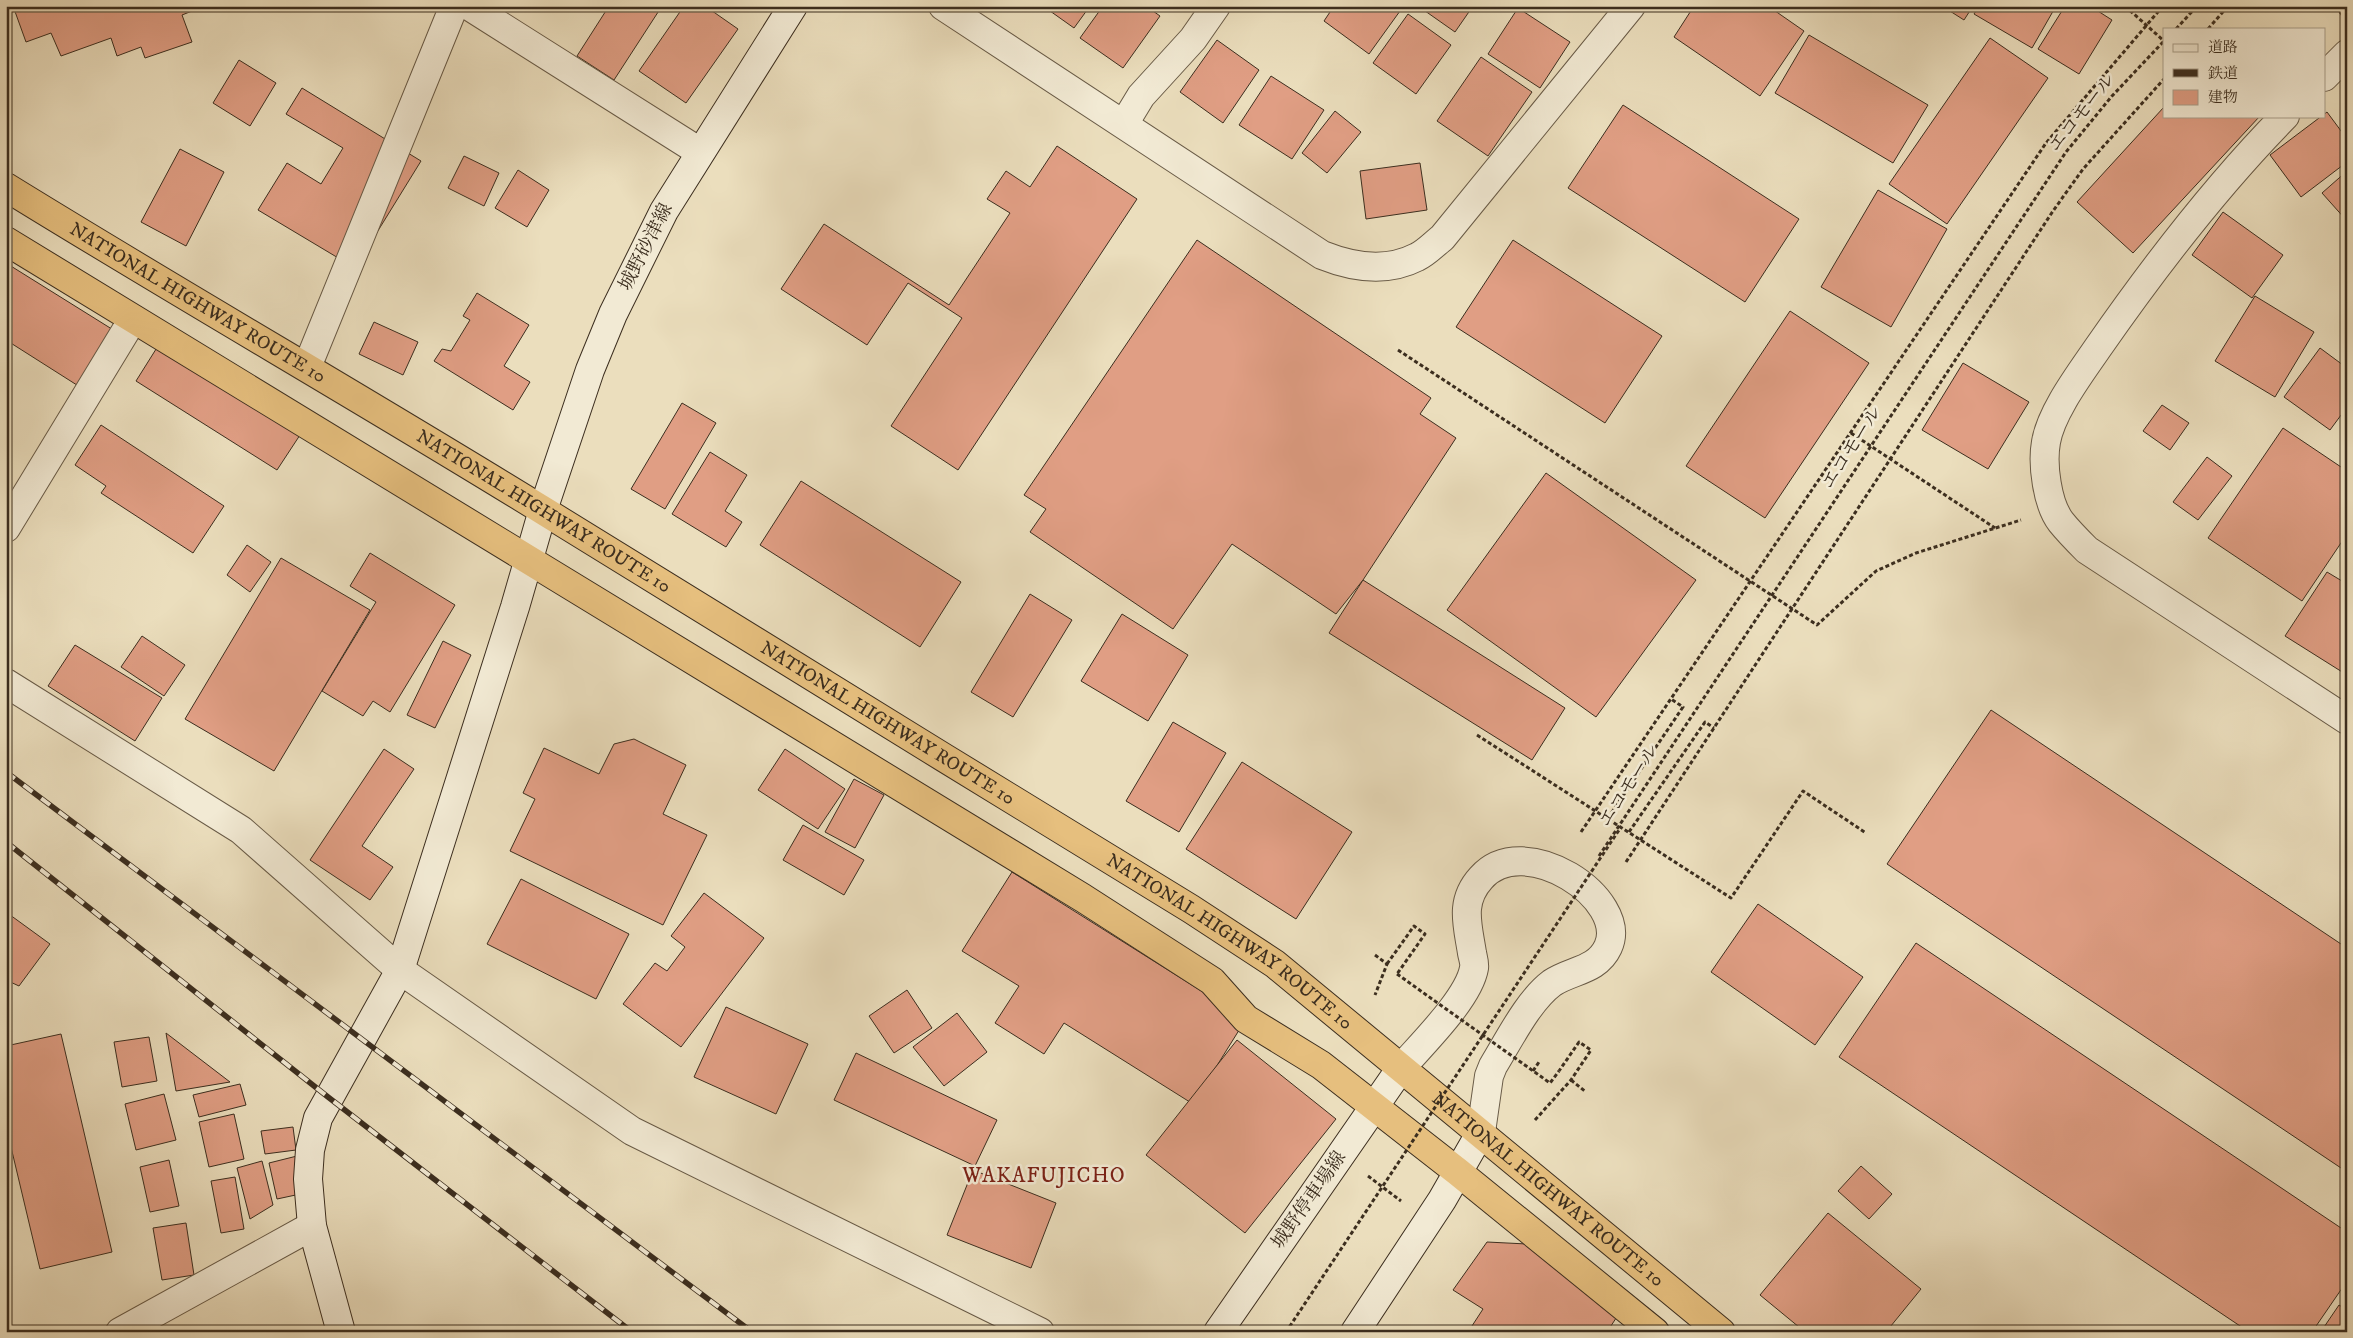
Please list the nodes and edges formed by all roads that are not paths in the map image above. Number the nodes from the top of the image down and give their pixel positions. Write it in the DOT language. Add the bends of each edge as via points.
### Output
graph roads {
  1 [pos="454,6"];
  2 [pos="469,6"];
  3 [pos="793,6"];
  4 [pos="943,6"];
  5 [pos="1216,6"];
  6 [pos="1631,6"];
  7 [pos="2347,54"];
  8 [pos="2326,75"];
  9 [pos="2283,118"];
  10 [pos="1124,124"];
  11 [pos="700,152"];
  12 [pos="6,187"];
  13 [pos="6,241"];
  14 [pos="133,319"];
  15 [pos="307,367"];
  16 [pos="543,510"];
  17 [pos="6,528"];
  18 [pos="528,560"];
  19 [pos="6,682"];
  20 [pos="2347,720"];
  21 [pos="400,970"];
  22 [pos="1401,1068"];
  23 [pos="1374,1107"];
  24 [pos="1481,1132"];
  25 [pos="1458,1172"];
  26 [pos="312,1226"];
  27 [pos="120,1332"];
  28 [pos="341,1332"];
  29 [pos="1040,1332"];
  30 [pos="1218,1332"];
  31 [pos="1355,1332"];
  32 [pos="1655,1332"];
  33 [pos="1721,1332"];
  1 -- 15 [label="street"];
  2 -- 11 [label="street"];
  3 -- 11 [label="street, 城野砂津線"];
  4 -- 10 [label="street"];
  5 -- 10 [label="street" via="1193,39 1141,96"];
  6 -- 10 [label="street" via="1442,238 1417,257 1392,266 1346,264 1322,255"];
  7 -- 8 [label="street"];
  9 -- 20 [label="street" via="2225,182 2141,286 2064,398 2046,441 2046,484 2060,520 2087,550"];
  11 -- 16 [label="street, 城野砂津線" via="664,211 613,314 590,370"];
  12 -- 15 [label="highway, NATIONAL HIGHWAY ROUTE 10" via="158,281"];
  13 -- 14 [label="highway"];
  14 -- 17 [label="street"];
  14 -- 18 [label="highway"];
  15 -- 16 [label="highway, NATIONAL HIGHWAY ROUTE 10"];
  16 -- 18 [label="street, 城野砂津線"];
  16 -- 22 [label="highway, NATIONAL HIGHWAY ROUTE 10" via="1192,909 1275,964"];
  18 -- 21 [label="street, 城野砂津線"];
  18 -- 23 [label="highway" via="1091,903 1212,981 1246,1019 1321,1065"];
  19 -- 21 [label="street" via="241,830"];
  21 -- 26 [label="street, 城野砂津線" via="318,1118 310,1150 308,1179"];
  21 -- 29 [label="street" via="632,1130"];
  22 -- 23 [label="street, 城野停車場線"];
  22 -- 24 [label="highway, NATIONAL HIGHWAY ROUTE 10"];
  22 -- 24 [label="street, 城野停車場線" via="1463,994 1474,968 1466,923 1471,892 1480,879 1493,866 1521,860 1555,869 1580,883 1606,914 1609,945 1595,963 1554,982 1534,1003 1493,1066"];
  23 -- 25 [label="highway"];
  23 -- 30 [label="street, 城野停車場線"];
  24 -- 25 [label="street"];
  24 -- 33 [label="highway, NATIONAL HIGHWAY ROUTE 10" via="1524,1172"];
  25 -- 31 [label="street"];
  25 -- 32 [label="highway"];
  26 -- 27 [label="street"];
  26 -- 28 [label="street, 城野砂津線"];
}
